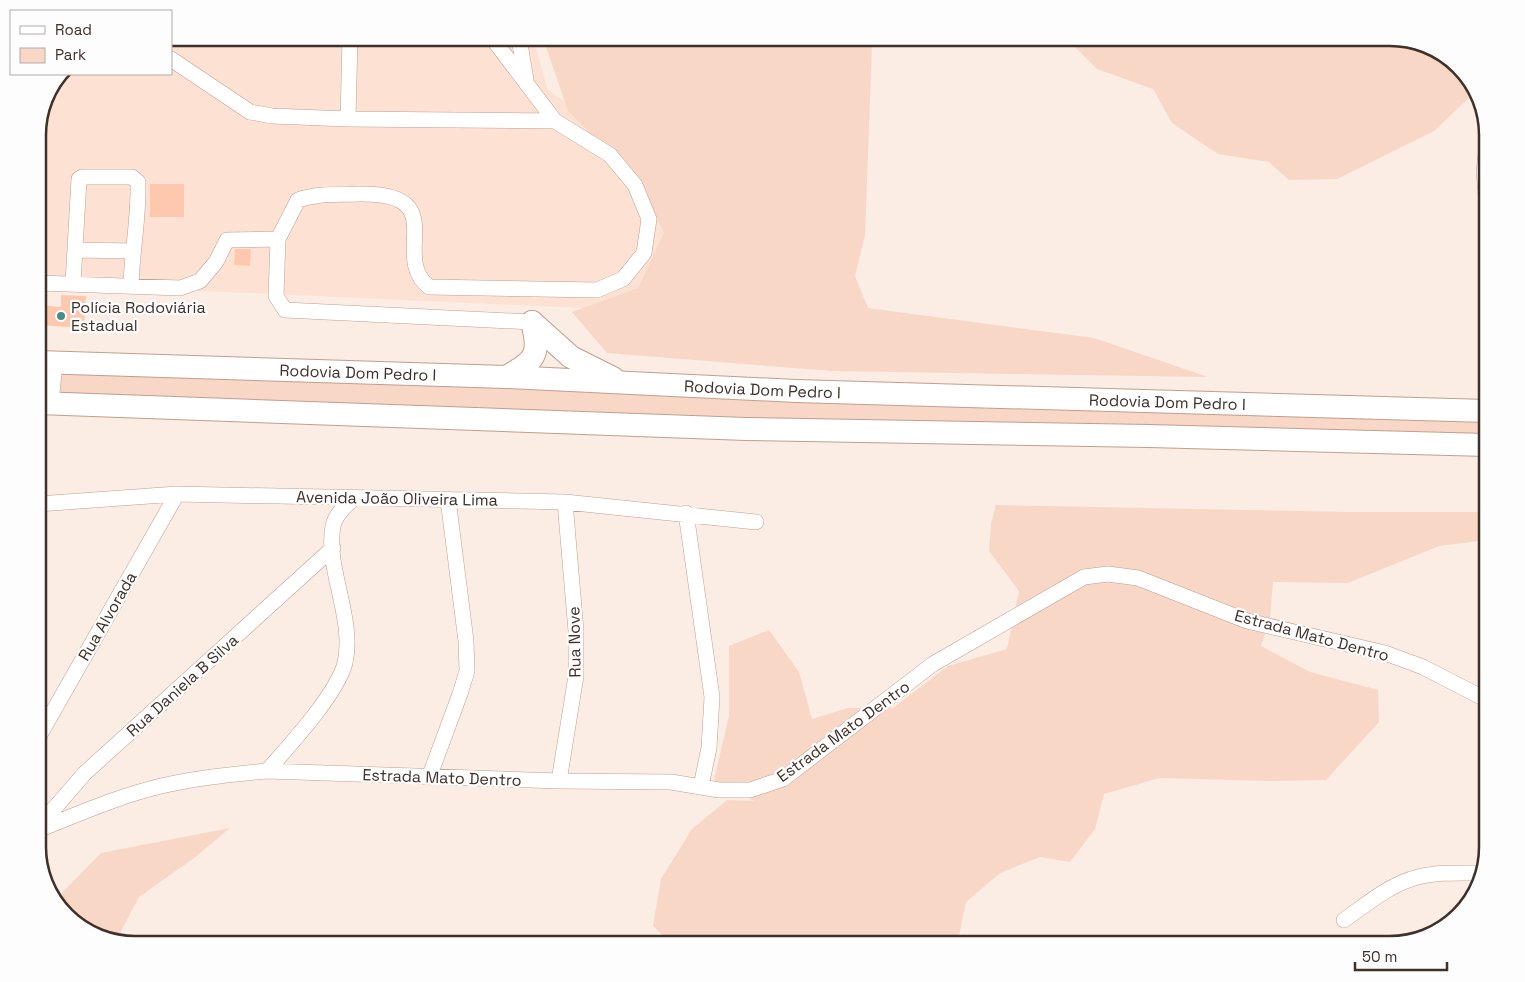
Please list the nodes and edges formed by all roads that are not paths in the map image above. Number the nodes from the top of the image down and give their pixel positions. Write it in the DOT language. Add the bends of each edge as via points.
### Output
graph roads {
  1 [pos="350,46"];
  2 [pos="498,46"];
  3 [pos="520,46"];
  4 [pos="172,60"];
  5 [pos="527,83"];
  6 [pos="348,119"];
  7 [pos="555,121"];
  8 [pos="278,239"];
  9 [pos="76,250"];
  10 [pos="132,251"];
  11 [pos="46,283"];
  12 [pos="73,284"];
  13 [pos="132,285"];
  14 [pos="532,322"];
  15 [pos="46,362"];
  16 [pos="506,377"];
  17 [pos="620,382"];
  18 [pos="46,403"];
  19 [pos="1479,411"];
  20 [pos="1479,445"];
  21 [pos="177,494"];
  22 [pos="353,498"];
  23 [pos="448,499"];
  24 [pos="565,502"];
  25 [pos="46,503"];
  26 [pos="686,513"];
  27 [pos="756,522"];
  28 [pos="333,548"];
  29 [pos="1479,695"];
  30 [pos="46,724"];
  31 [pos="268,771"];
  32 [pos="430,775"];
  33 [pos="559,781"];
  34 [pos="701,786"];
  35 [pos="46,819"];
  36 [pos="46,825"];
  37 [pos="1475,872"];
  38 [pos="1344,920"];
  1 -- 6 [label="street"];
  2 -- 5 [label="street"];
  3 -- 5 [label="street"];
  4 -- 6 [label="street" via="250,112"];
  5 -- 7 [label="street"];
  6 -- 7 [label="street"];
  7 -- 8 [label="street" via="610,155 635,185 649,219 644,253 623,279 596,290 429,287 417,275 414,260 416,229 411,209 398,199 377,195 312,195 298,200"];
  8 -- 13 [label="street" via="227,240 216,262 200,281 180,288"];
  8 -- 14 [label="street" via="276,296 285,310"];
  9 -- 10 [label="street"];
  9 -- 10 [label="street" via="79,179 132,177 138,182 139,205"];
  9 -- 12 [label="street"];
  10 -- 13 [label="street"];
  11 -- 12 [label="street"];
  12 -- 13 [label="street"];
  14 -- 16 [label="highway" via="537,341 535,355 528,365"];
  14 -- 17 [label="highway" via="572,357"];
  15 -- 16 [label="highway, Rodovia Dom Pedro I"];
  16 -- 17 [label="highway, Rodovia Dom Pedro I"];
  17 -- 19 [label="highway, Rodovia Dom Pedro I" via="796,391"];
  18 -- 20 [label="highway" via="718,428"];
  21 -- 22 [label="street, Avenida João Oliveira Lima"];
  21 -- 25 [label="street, Avenida João Oliveira Lima"];
  21 -- 30 [label="street, Rua Alvorada"];
  22 -- 23 [label="street, Avenida João Oliveira Lima"];
  22 -- 28 [label="street" via="333,525"];
  23 -- 24 [label="street, Avenida João Oliveira Lima"];
  23 -- 32 [label="street" via="467,671"];
  24 -- 26 [label="street, Avenida João Oliveira Lima"];
  24 -- 33 [label="street, Rua Nove" via="576,630 576,676"];
  26 -- 27 [label="street, Avenida João Oliveira Lima"];
  26 -- 34 [label="street" via="712,697 709,748"];
  28 -- 31 [label="street" via="347,635 344,664 330,692"];
  28 -- 35 [label="street, Rua Daniela B Silva" via="85,773"];
  29 -- 34 [label="street, Estrada Mato Dentro" via="1423,667 1385,653 1247,621 1138,578 1108,574 1084,577 933,664 783,779 750,790 719,790"];
  31 -- 32 [label="street, Estrada Mato Dentro"];
  31 -- 36 [label="street, Estrada Mato Dentro" via="220,775 160,786"];
  32 -- 33 [label="street, Estrada Mato Dentro"];
  33 -- 34 [label="street, Estrada Mato Dentro" via="671,782"];
  37 -- 38 [label="street" via="1415,878 1393,887"];
}
